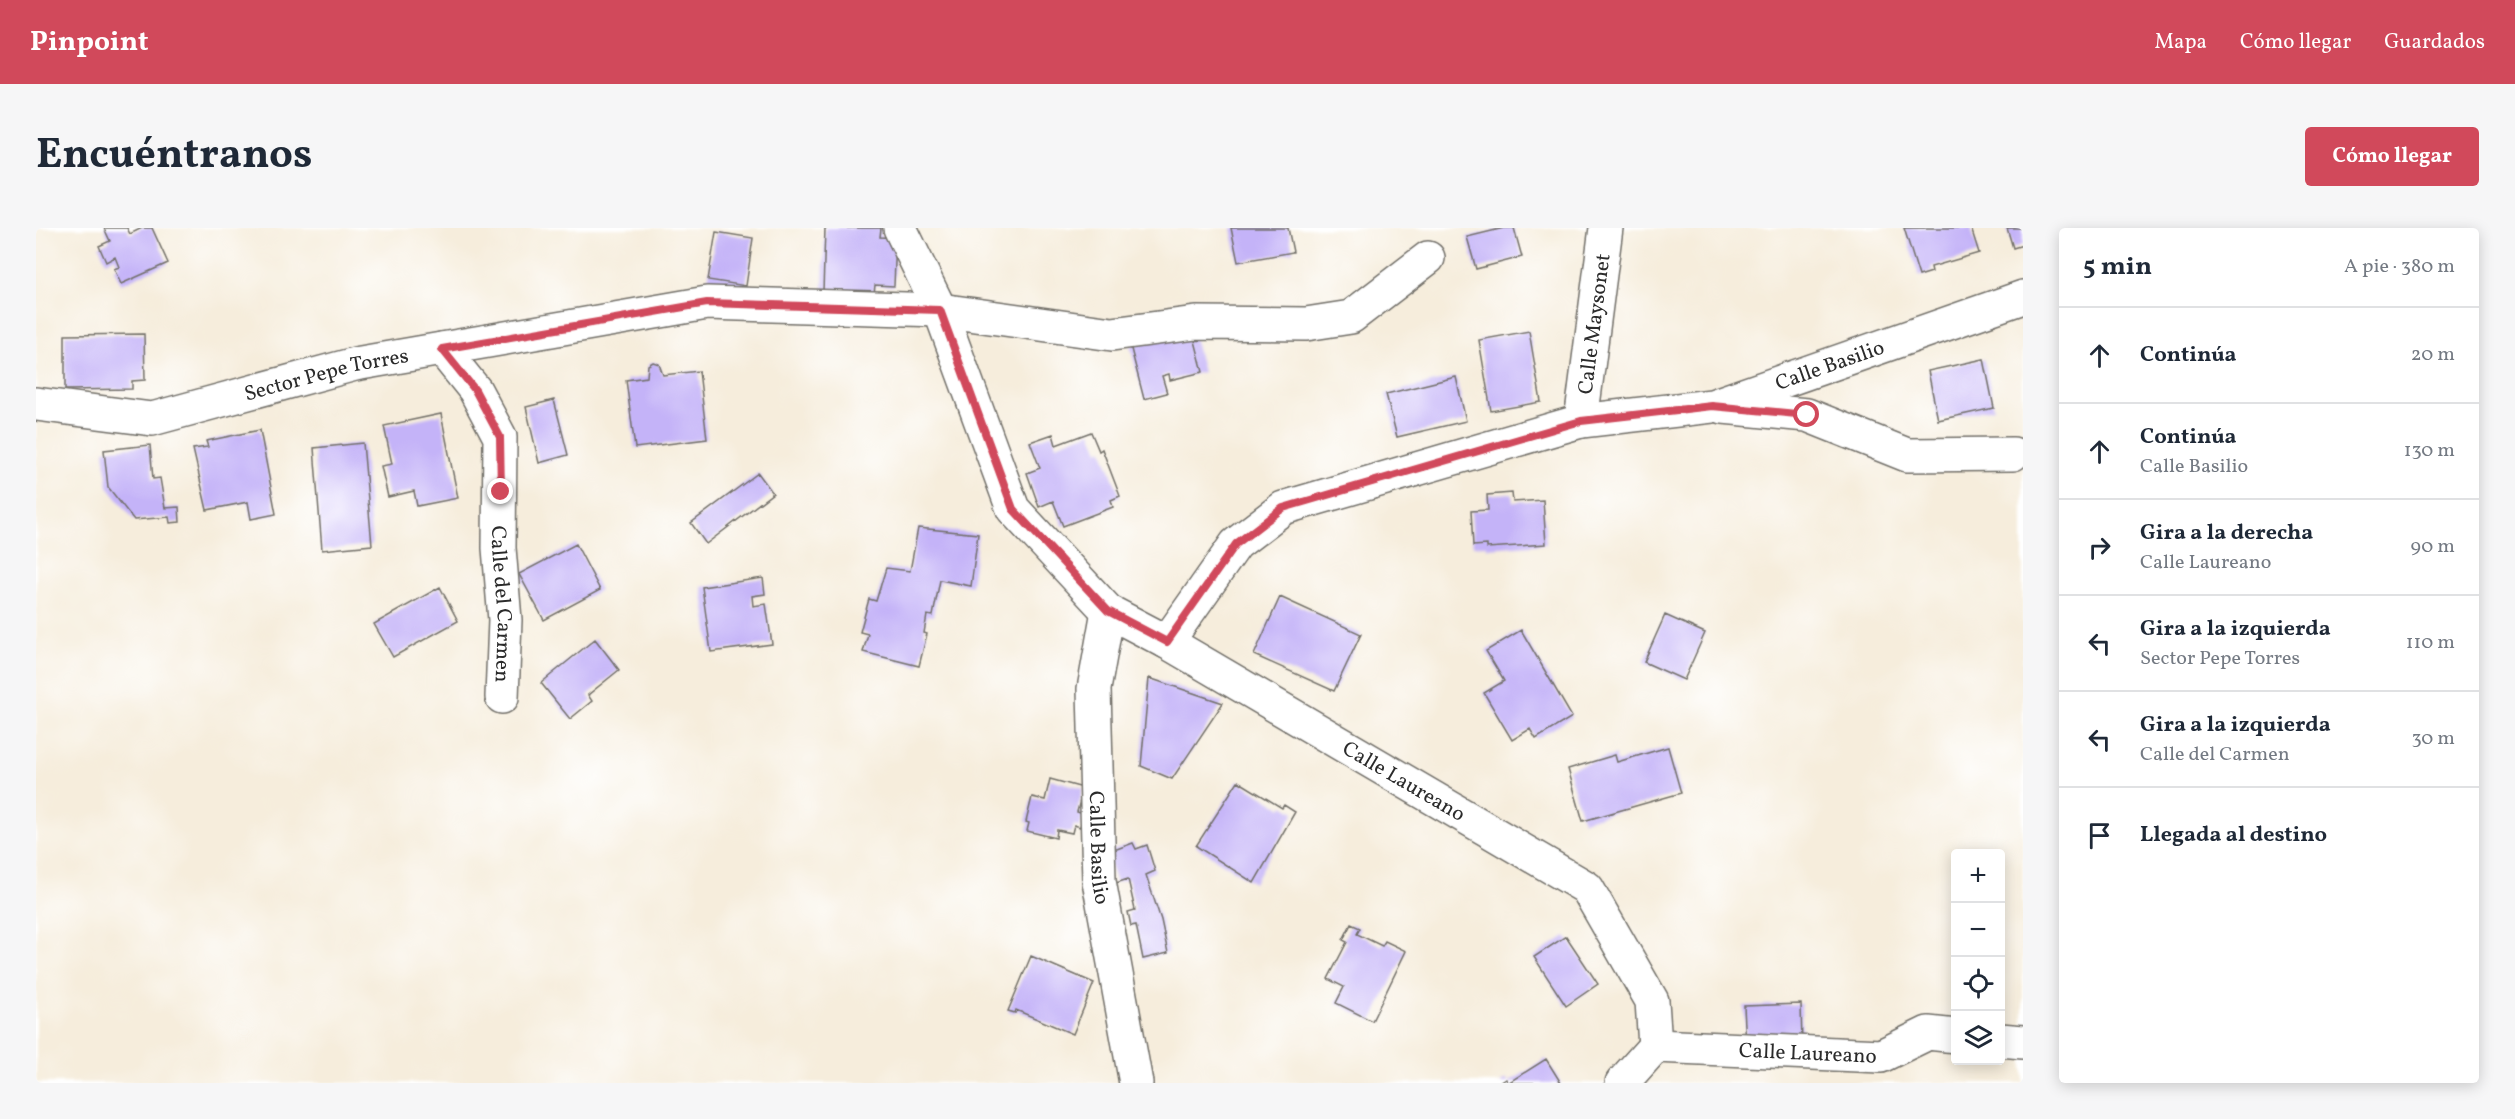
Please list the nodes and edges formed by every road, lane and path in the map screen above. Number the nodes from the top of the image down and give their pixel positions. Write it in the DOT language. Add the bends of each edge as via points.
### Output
graph roads {
  1 [pos="900,228"];
  2 [pos="1606,228"];
  3 [pos="1428,258"];
  4 [pos="2023,297"];
  5 [pos="940,310"];
  6 [pos="442,349"];
  7 [pos="36,404"];
  8 [pos="1712,406"];
  9 [pos="1581,421"];
  10 [pos="2013,454"];
  11 [pos="1108,611"];
  12 [pos="1167,642"];
  13 [pos="502,697"];
  14 [pos="1951,1035"];
  15 [pos="2005,1040"];
  16 [pos="2023,1042"];
  17 [pos="1655,1047"];
  18 [pos="1136,1083"];
  19 [pos="1622,1083"];
  1 -- 5 [label="street, Calle Laureano"];
  2 -- 9 [label="street, Calle Maysonet"];
  3 -- 5 [label="street, Sector Pepe Torres" via="1351,317 1306,324 1196,323 1112,334"];
  4 -- 8 [label="street, Calle Basilio"];
  5 -- 6 [label="street, Sector Pepe Torres" via="707,303"];
  5 -- 11 [label="street, Calle Laureano" via="1013,509"];
  6 -- 7 [label="street, Sector Pepe Torres" via="356,364 152,419"];
  6 -- 13 [label="street, Calle del Carmen" via="475,390 500,437 499,548 505,620"];
  8 -- 9 [label="street, Calle Basilio"];
  8 -- 10 [label="street" via="1807,415 1907,455"];
  9 -- 12 [label="street, Calle Basilio" via="1283,508 1236,544"];
  11 -- 12 [label="street, Calle Laureano"];
  11 -- 18 [label="street, Calle Basilio" via="1094,689 1099,881"];
  12 -- 17 [label="street, Calle Laureano" via="1587,888 1652,1001"];
  14 -- 17 [label="street, Calle Laureano" via="1928,1033 1881,1056"];
  15 -- 16 [label="street"];
  17 -- 19 [label="street"];
}
